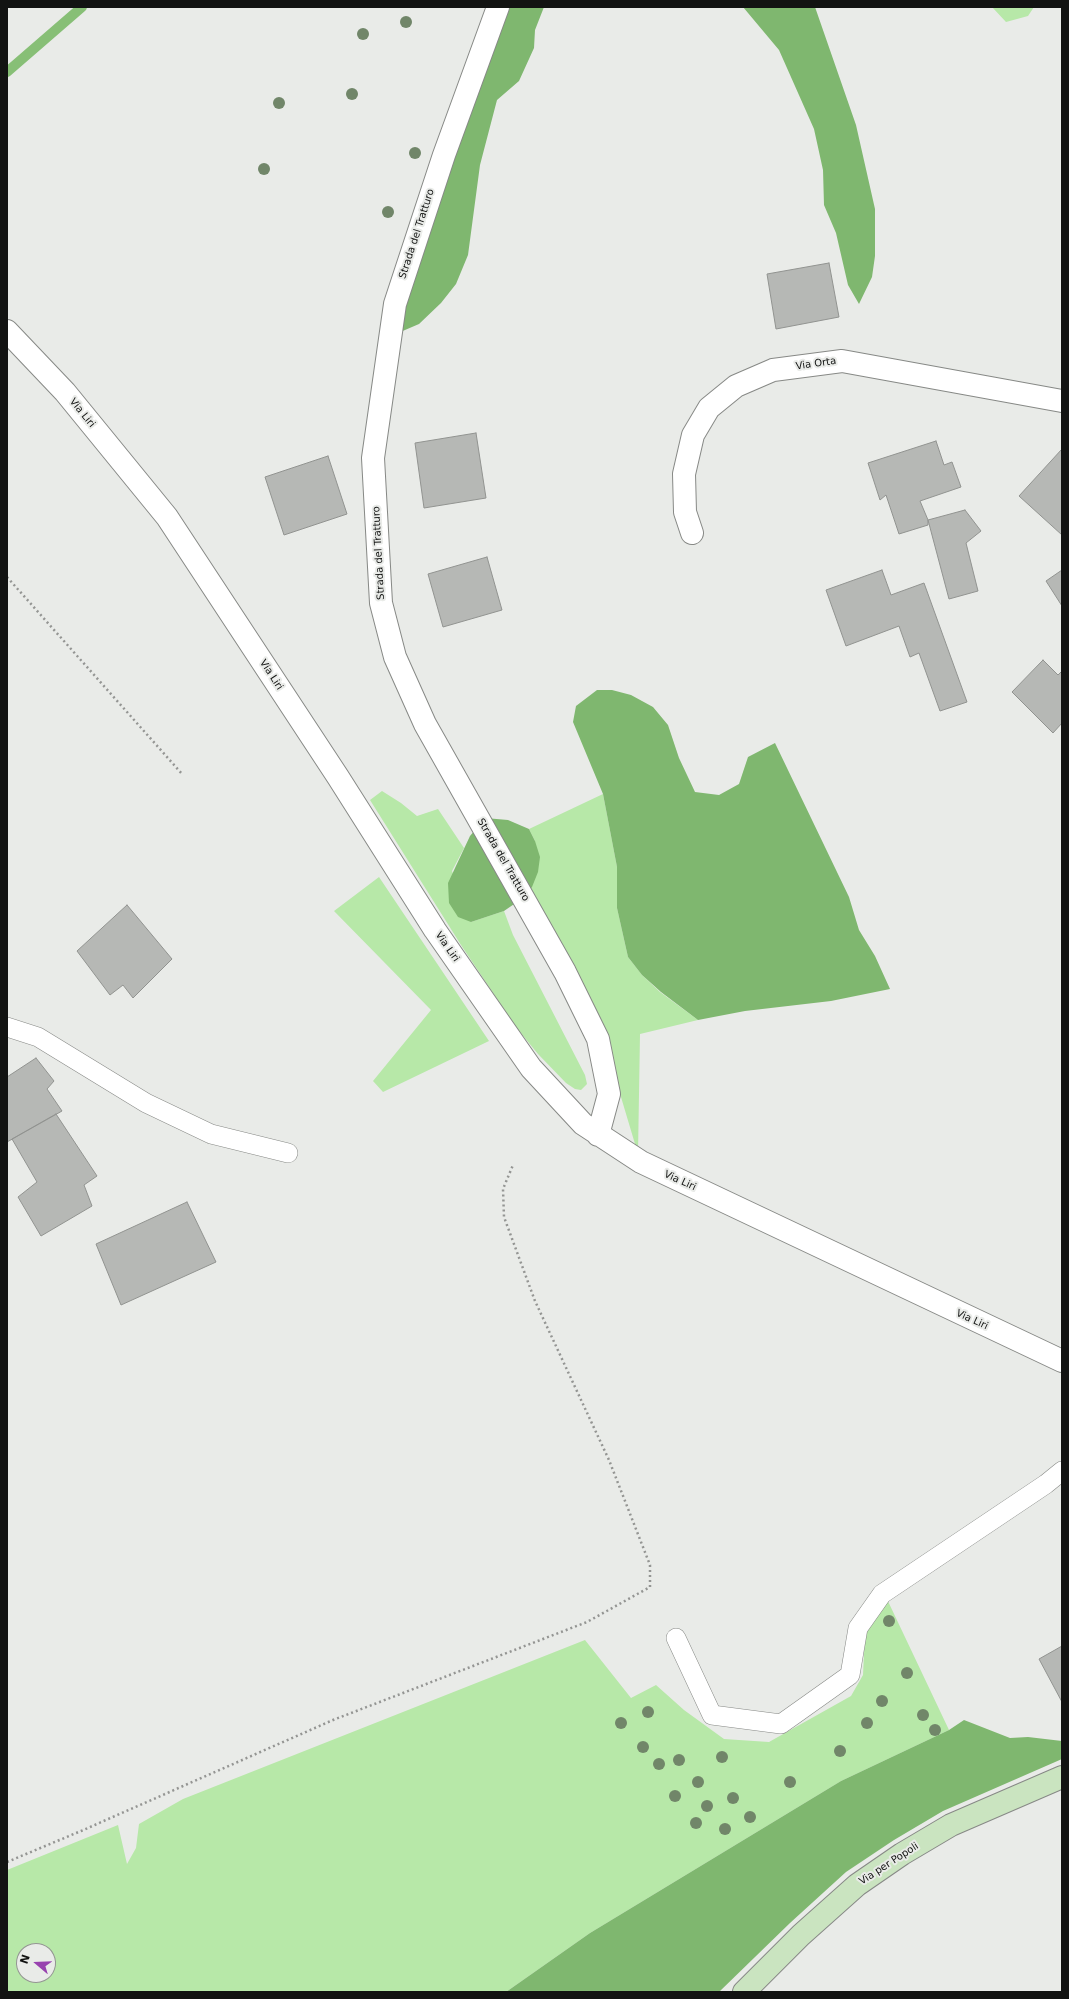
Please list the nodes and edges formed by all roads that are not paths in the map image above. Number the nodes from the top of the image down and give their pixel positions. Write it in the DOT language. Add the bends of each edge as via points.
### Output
graph roads {
  1 [pos="498,7"];
  2 [pos="7,331"];
  3 [pos="1062,401"];
  4 [pos="692,533"];
  5 [pos="7,1027"];
  6 [pos="598,1135"];
  7 [pos="288,1154"];
  8 [pos="1062,1361"];
  9 [pos="1062,1471"];
  10 [pos="676,1638"];
  11 [pos="1062,1777"];
  12 [pos="744,1992"];
  1 -- 6 [label="street, Strada del Tratturo" via="444,155 395,304 373,458 381,603 395,657 425,724 561,965 598,1039 610,1094"];
  2 -- 6 [label="street, Via Liri" via="65,392 167,517 435,930 531,1068 582,1124"];
  3 -- 4 [label="street, Via Orta" via="842,361 772,370 736,386 709,408 694,435 684,474 685,512"];
  5 -- 7 [label="lane" via="38,1037 146,1103 210,1134"];
  6 -- 8 [label="street, Via Liri" via="641,1162"];
  9 -- 10 [label="lane" via="882,1594 858,1628 850,1675 781,1724 712,1715"];
  11 -- 12 [label="main road, Via per Popoli" via="951,1825 902,1854 857,1885"];
}
